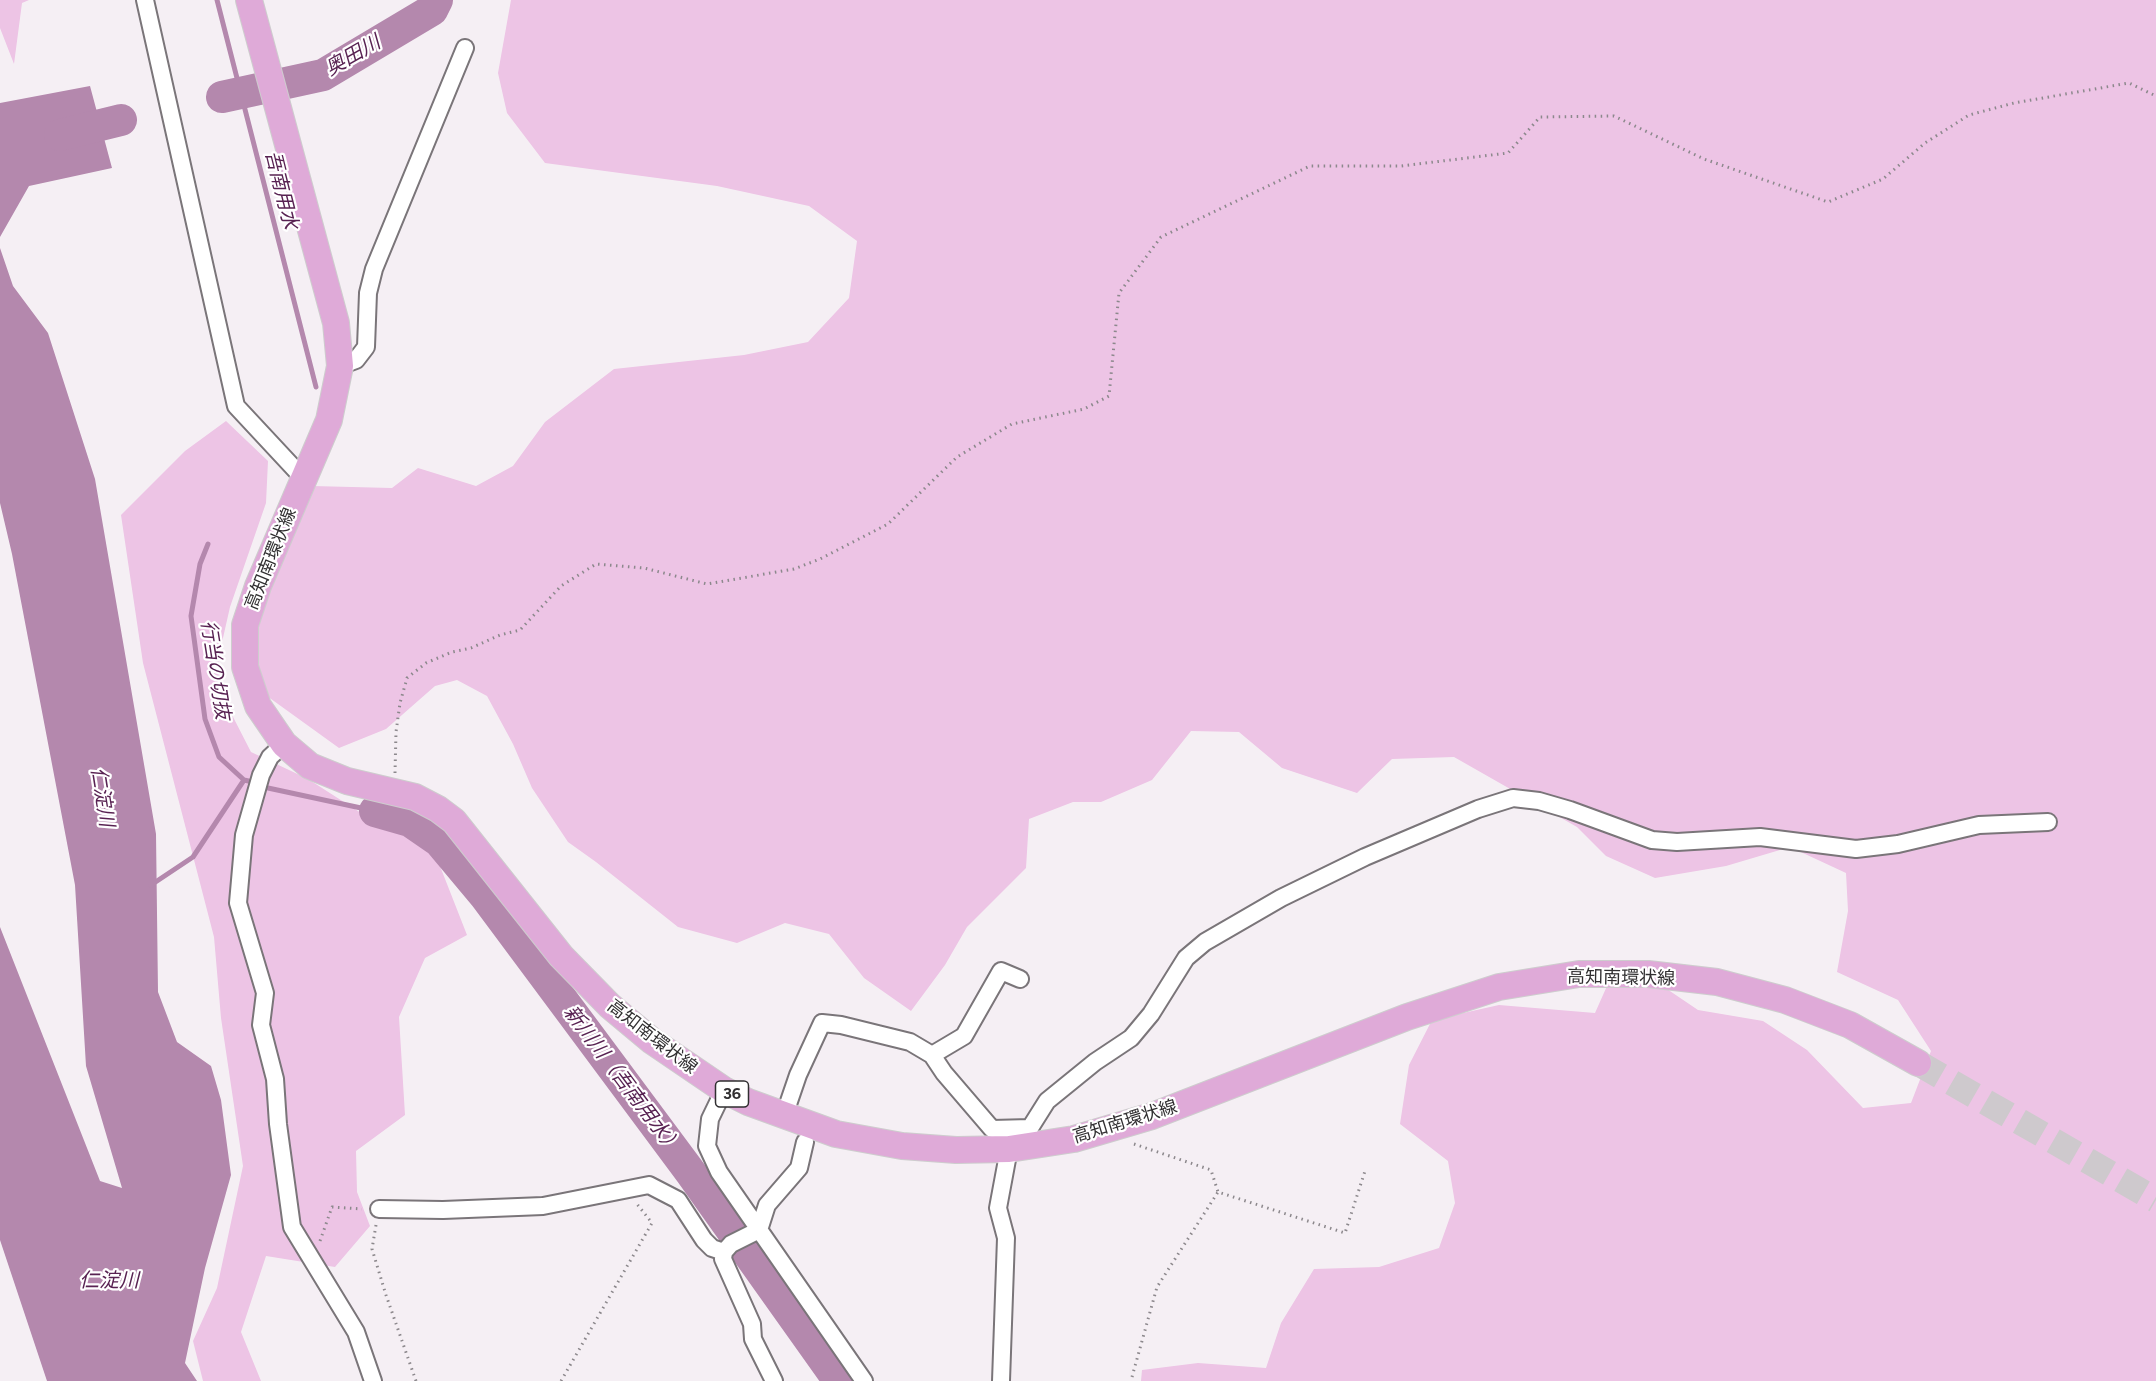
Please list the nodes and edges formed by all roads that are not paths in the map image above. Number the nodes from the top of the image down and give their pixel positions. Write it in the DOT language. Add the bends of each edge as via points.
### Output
graph roads {
  1 [pos="145,0"];
  2 [pos="249,0"];
  3 [pos="465,48"];
  4 [pos="340,366"];
  5 [pos="304,479"];
  6 [pos="284,744"];
  7 [pos="2048,822"];
  8 [pos="1020,979"];
  9 [pos="932,1054"];
  10 [pos="1918,1063"];
  11 [pos="724,1090"];
  12 [pos="784,1116"];
  13 [pos="1009,1139"];
  14 [pos="805,1142"];
  15 [pos="379,1209"];
  16 [pos="753,1233"];
  17 [pos="728,1248"];
  18 [pos="373,1381"];
  19 [pos="774,1381"];
  20 [pos="864,1381"];
  21 [pos="1001,1381"];
  1 -- 5 [label="street" via="236,406"];
  2 -- 4 [label="main road, 高知南環状線 / 36" via="336,323"];
  3 -- 4 [label="street" via="374,269 368,293 366,347 356,360"];
  4 -- 5 [label="main road, 高知南環状線 / 36" via="329,420"];
  5 -- 6 [label="main road, 高知南環状線 / 36" via="245,625 245,667 258,706"];
  6 -- 11 [label="main road, 高知南環状線 / 36" via="319,770 347,781 415,797 454,821 561,956 610,1006 652,1041"];
  6 -- 18 [label="street" via="265,766 249,815 238,903 265,993 261,1025 274,1078 292,1227 356,1332"];
  7 -- 13 [label="street" via="1979,825 1898,844 1856,849 1760,837 1677,842 1652,840 1570,810 1513,798 1365,857 1281,898 1205,942 1186,958 1131,1038 1047,1101 1030,1128"];
  8 -- 9 [label="street" via="1001,971 964,1036"];
  9 -- 12 [label="street" via="910,1042 822,1023"];
  9 -- 13 [label="street" via="992,1129"];
  10 -- 13 [label="main road, 高知南環状線 / 36" via="1850,1025 1785,1000 1717,982 1648,974 1579,974 1499,987 1407,1017 1152,1116 1074,1139"];
  11 -- 12 [label="main road, 高知南環状線 / 36"];
  11 -- 16 [label="street" via="710,1119 707,1146"];
  12 -- 13 [label="main road, 高知南環状線 / 36" via="836,1134 902,1146 956,1150"];
  13 -- 21 [label="street" via="998,1208 1006,1238"];
  14 -- 16 [label="street" via="799,1168 767,1205"];
  15 -- 17 [label="street" via="543,1206 649,1185 678,1200 712,1248"];
  16 -- 17 [label="street"];
  16 -- 20 [label="street"];
  17 -- 19 [label="street" via="723,1259 752,1324 753,1339"];
}
